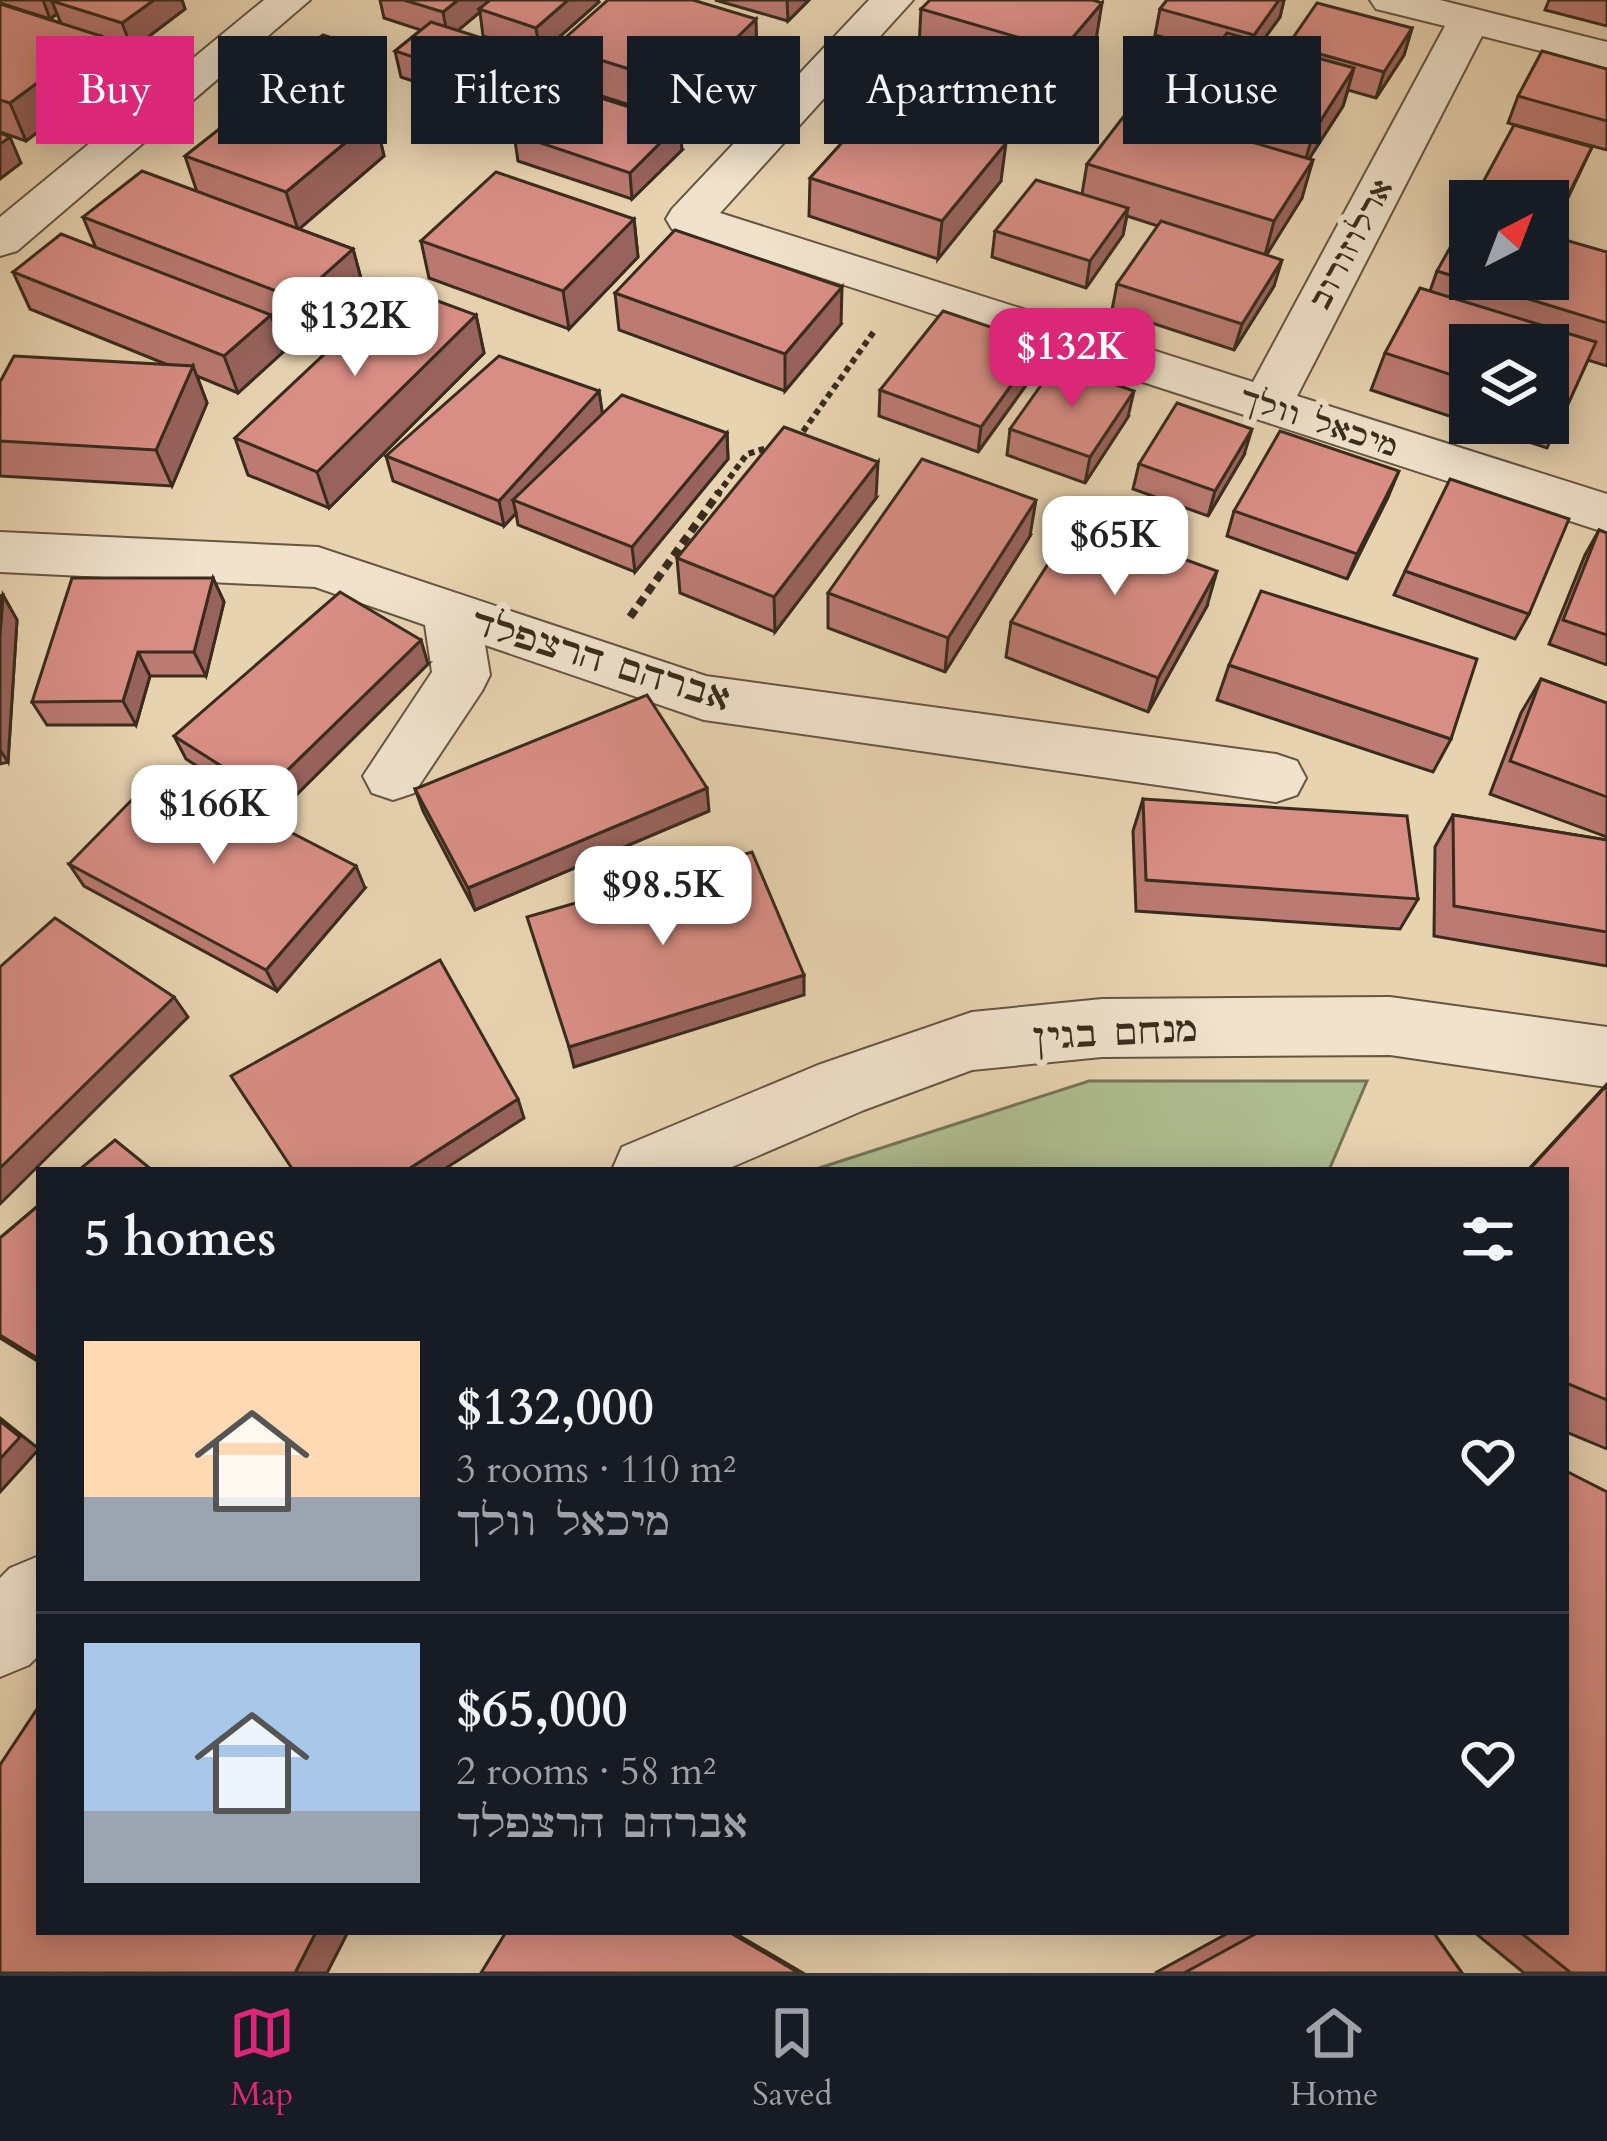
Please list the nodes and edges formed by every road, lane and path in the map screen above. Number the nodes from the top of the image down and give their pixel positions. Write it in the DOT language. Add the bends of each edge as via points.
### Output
graph roads {
  1 [pos="290,0"];
  2 [pos="892,0"];
  3 [pos="1390,0"];
  4 [pos="1468,20"];
  5 [pos="1607,55"];
  6 [pos="0,241"];
  7 [pos="905,288"];
  8 [pos="1267,405"];
  9 [pos="1607,514"];
  10 [pos="0,552"];
  11 [pos="451,612"];
  12 [pos="598,662"];
  13 [pos="393,776"];
  14 [pos="1276,778"];
  15 [pos="1607,1058"];
  16 [pos="654,1167"];
  17 [pos="36,1600"];
  18 [pos="0,1636"];
  1 -- 6 [label="street"];
  2 -- 7 [label="street, מיכאל וולך" via="688,219"];
  3 -- 4 [label="street"];
  4 -- 5 [label="street"];
  4 -- 8 [label="street, ארלוזורוב"];
  7 -- 8 [label="street, מיכאל וולך"];
  7 -- 12 [label="path" via="799,439 748,454"];
  8 -- 9 [label="street, מיכאל וולך"];
  10 -- 11 [label="street, אברהם הרצפלד" via="318,567"];
  11 -- 12 [label="street, אברהם הרצפלד"];
  11 -- 13 [label="street" via="461,675"];
  12 -- 14 [label="street, אברהם הרצפלד" via="704,698"];
  15 -- 16 [label="street, מנחם בגין" via="1390,1026 1102,1028 972,1041"];
  17 -- 18 [label="street"];
}
